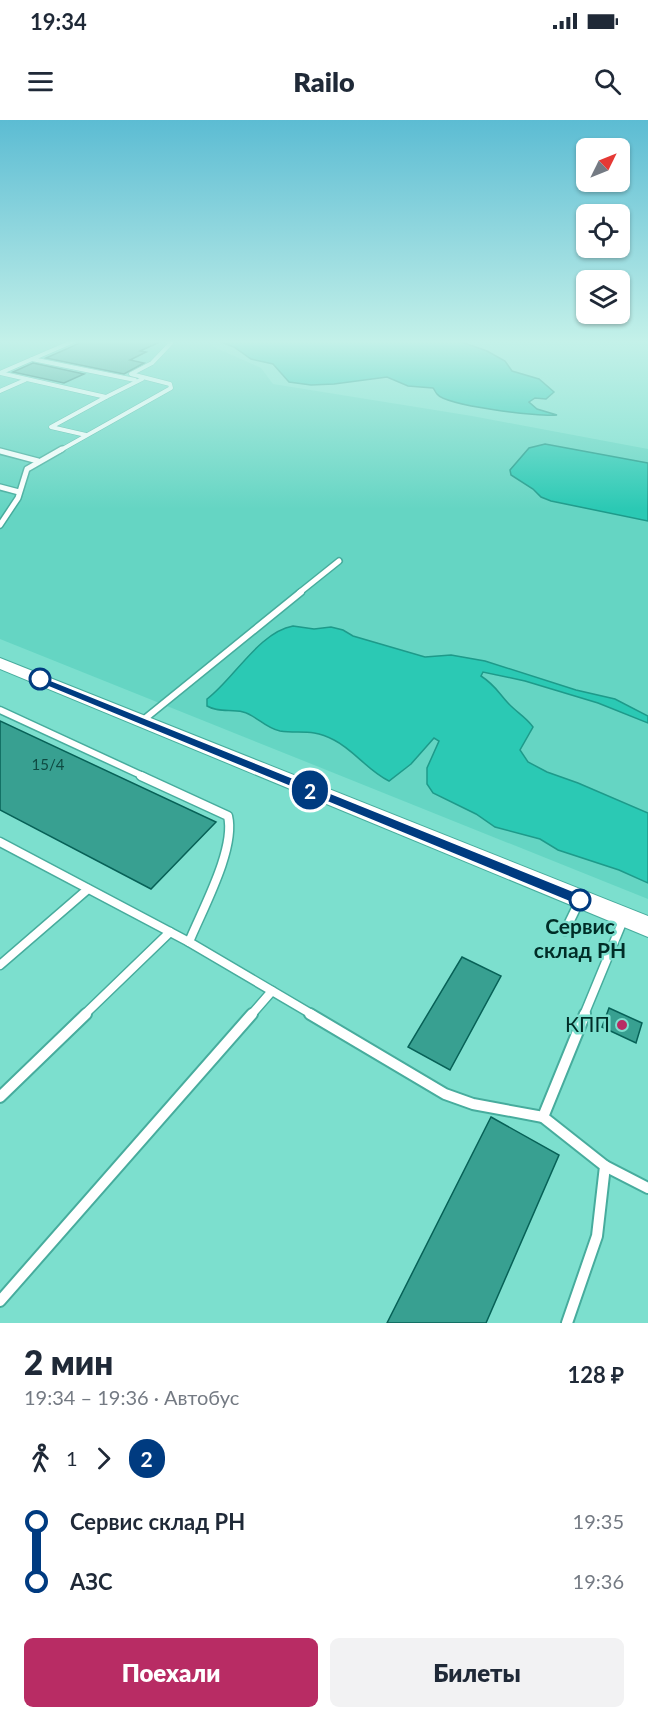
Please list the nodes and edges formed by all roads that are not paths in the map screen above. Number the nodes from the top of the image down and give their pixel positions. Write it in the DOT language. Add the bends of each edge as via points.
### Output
graph roads {
  1 [pos="102,396"];
  2 [pos="154,396"];
  3 [pos="106,397"];
  4 [pos="86,435"];
  5 [pos="0,451"];
  6 [pos="38,461"];
  7 [pos="0,487"];
  8 [pos="19,492"];
  9 [pos="0,525"];
  10 [pos="339,561"];
  11 [pos="0,663"];
  12 [pos="0,710"];
  13 [pos="142,721"];
  14 [pos="0,842"];
  15 [pos="88,889"];
  16 [pos="580,900"];
  17 [pos="624,918"];
  18 [pos="648,927"];
  19 [pos="565,931"];
  20 [pos="170,932"];
  21 [pos="189,942"];
  22 [pos="0,965"];
  23 [pos="272,991"];
  24 [pos="0,1097"];
  25 [pos="543,1117"];
  26 [pos="605,1166"];
  27 [pos="648,1188"];
  28 [pos="0,1301"];
  29 [pos="567,1323"];
  1 -- 3 [label="lane"];
  2 -- 4 [label="lane"];
  3 -- 4 [label="lane" via="51,427"];
  4 -- 6 [label="lane"];
  5 -- 6 [label="lane"];
  6 -- 8 [label="lane" via="27,469"];
  7 -- 8 [label="lane"];
  8 -- 9 [label="lane"];
  10 -- 13 [label="lane"];
  11 -- 13 [label="street"];
  12 -- 21 [label="lane" via="228,816 231,828 226,853"];
  13 -- 16 [label="street"];
  14 -- 15 [label="lane"];
  15 -- 20 [label="lane"];
  15 -- 22 [label="lane"];
  16 -- 17 [label="street"];
  16 -- 19 [label="lane"];
  17 -- 18 [label="street"];
  17 -- 25 [label="lane"];
  20 -- 21 [label="lane"];
  20 -- 24 [label="lane"];
  21 -- 23 [label="lane"];
  23 -- 25 [label="lane" via="446,1094 473,1104"];
  23 -- 28 [label="lane"];
  25 -- 26 [label="lane"];
  26 -- 27 [label="lane"];
  26 -- 29 [label="lane" via="597,1236"];
}
